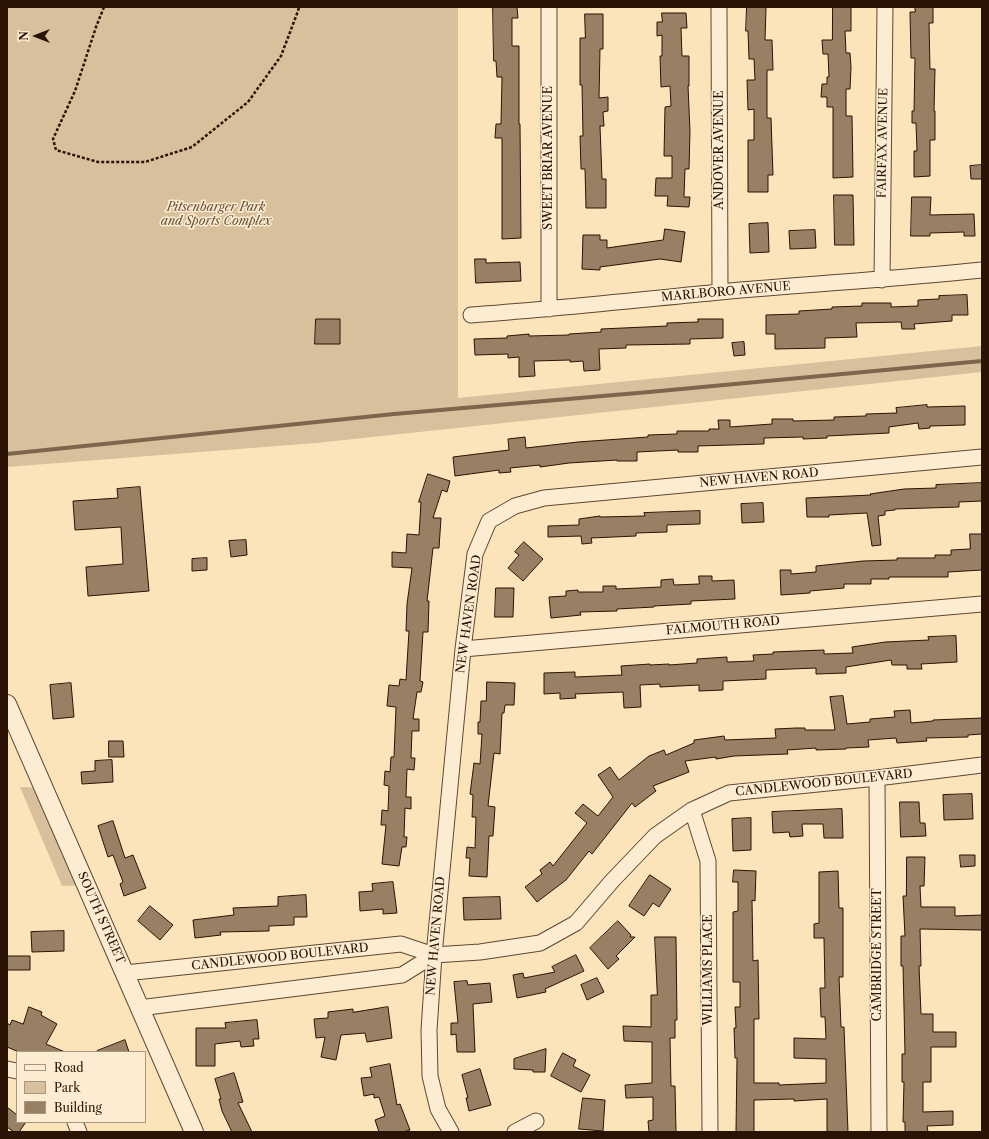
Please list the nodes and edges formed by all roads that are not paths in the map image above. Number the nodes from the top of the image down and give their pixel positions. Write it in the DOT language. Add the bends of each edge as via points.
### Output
graph roads {
  1 [pos="549,7"];
  2 [pos="719,7"];
  3 [pos="885,7"];
  4 [pos="982,270"];
  5 [pos="882,280"];
  6 [pos="720,292"];
  7 [pos="549,309"];
  8 [pos="471,315"];
  9 [pos="982,457"];
  10 [pos="982,604"];
  11 [pos="463,649"];
  12 [pos="7,704"];
  13 [pos="982,765"];
  14 [pos="877,778"];
  15 [pos="692,810"];
  16 [pos="434,955"];
  17 [pos="125,973"];
  18 [pos="139,1008"];
  19 [pos="536,1121"];
  20 [pos="194,1132"];
  21 [pos="451,1132"];
  22 [pos="515,1132"];
  23 [pos="710,1132"];
  24 [pos="879,1132"];
  1 -- 7 [label="street, SWEET BRIAR AVENUE"];
  2 -- 6 [label="street, ANDOVER AVENUE"];
  3 -- 5 [label="street, FAIRFAX AVENUE"];
  4 -- 5 [label="street, MARLBORO AVENUE"];
  5 -- 6 [label="street, MARLBORO AVENUE"];
  6 -- 7 [label="street, MARLBORO AVENUE"];
  7 -- 8 [label="street, MARLBORO AVENUE"];
  9 -- 11 [label="street, NEW HAVEN ROAD" via="544,498 515,506 489,521 475,554"];
  10 -- 11 [label="street, FALMOUTH ROAD"];
  11 -- 16 [label="street, NEW HAVEN ROAD"];
  12 -- 17 [label="street, SOUTH STREET"];
  13 -- 14 [label="street, CANDLEWOOD BOULEVARD"];
  14 -- 15 [label="street, CANDLEWOOD BOULEVARD" via="729,793"];
  14 -- 24 [label="street, CAMBRIDGE STREET"];
  15 -- 16 [label="street, CANDLEWOOD BOULEVARD" via="656,836 576,923 540,943 480,952"];
  15 -- 23 [label="street, WILLIAMS PLACE" via="708,861"];
  16 -- 17 [label="street, CANDLEWOOD BOULEVARD" via="401,944"];
  16 -- 18 [label="street, CANDLEWOOD BOULEVARD" via="402,975"];
  16 -- 21 [label="street, NEW HAVEN ROAD" via="429,1030 430,1076 438,1109"];
  17 -- 18 [label="street, SOUTH STREET"];
  18 -- 20 [label="street, SOUTH STREET"];
  19 -- 22 [label="street"];
}
